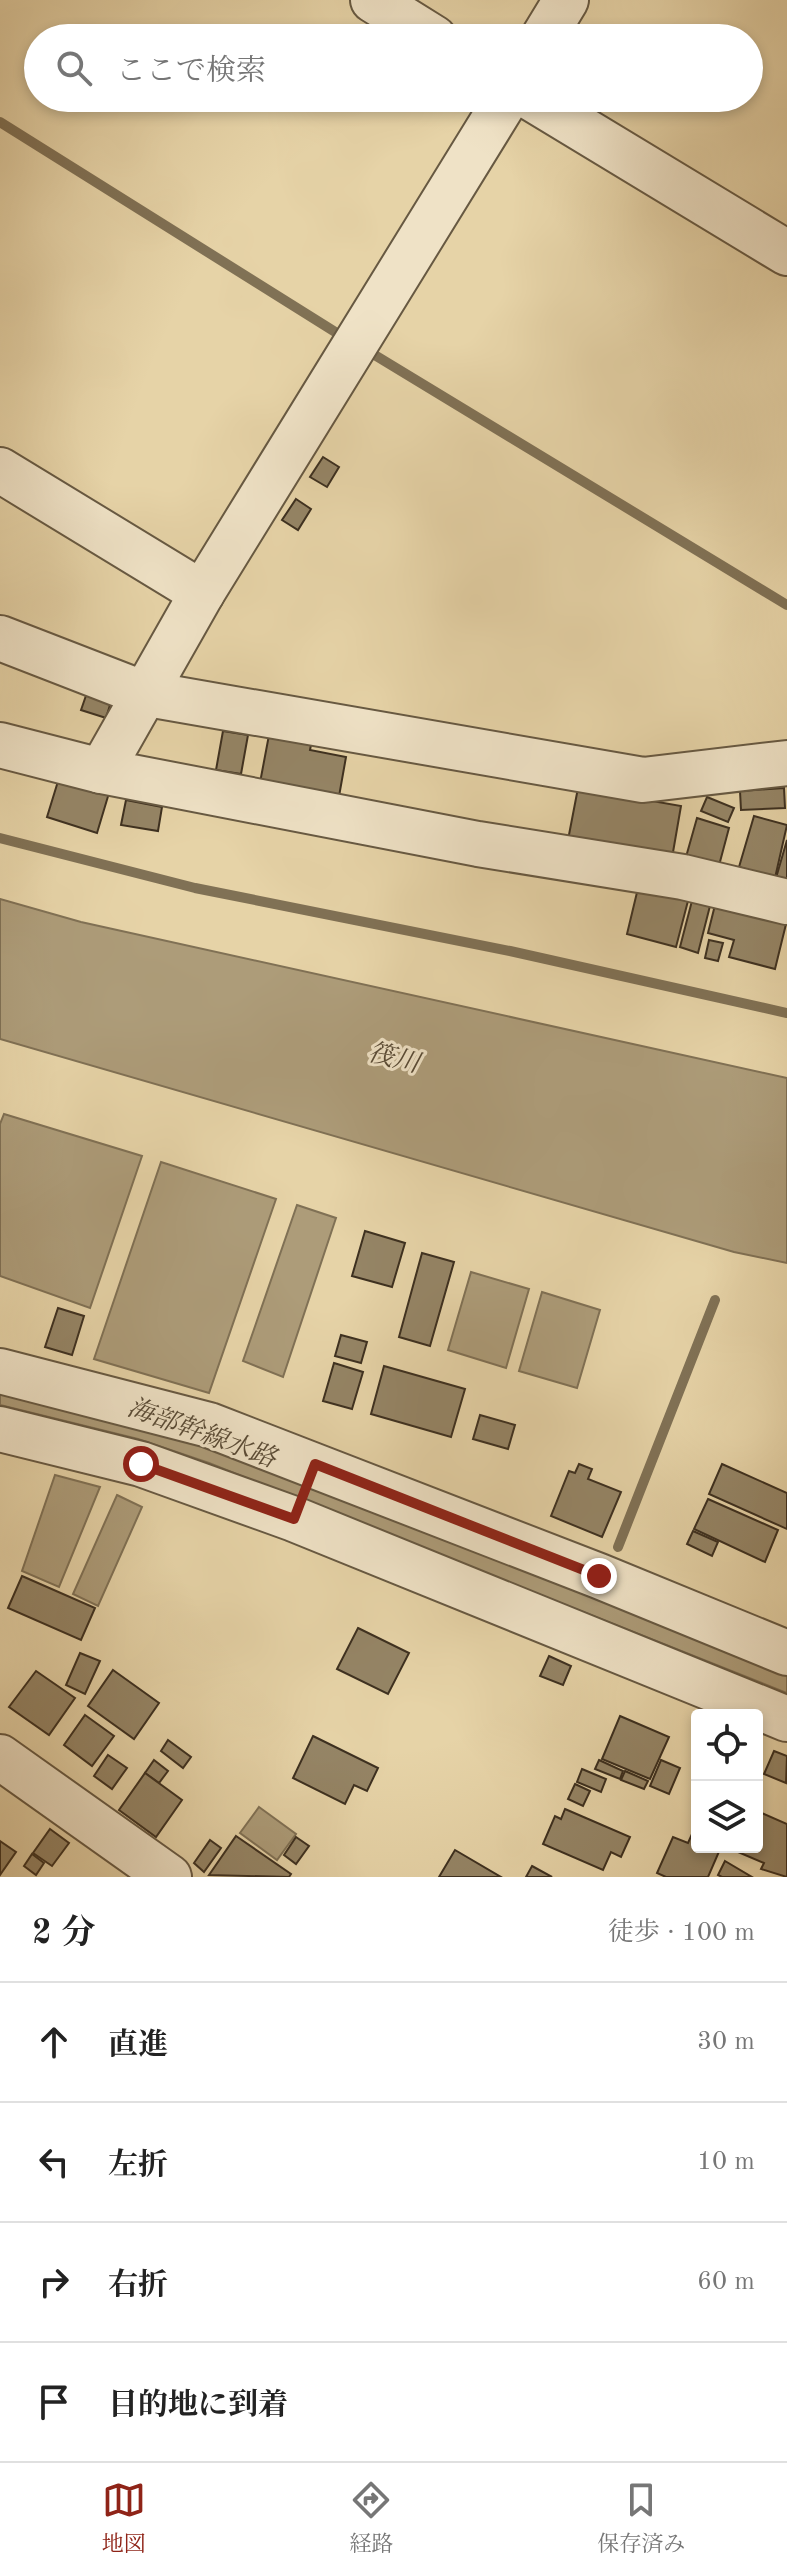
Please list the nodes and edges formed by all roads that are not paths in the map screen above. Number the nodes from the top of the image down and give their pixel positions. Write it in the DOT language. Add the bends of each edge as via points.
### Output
graph roads {
  1 [pos="373,0"];
  2 [pos="566,0"];
  3 [pos="412,24"];
  4 [pos="551,24"];
  5 [pos="498,112"];
  6 [pos="554,112"];
  7 [pos="787,253"];
  8 [pos="0,470"];
  9 [pos="202,593"];
  10 [pos="0,638"];
  11 [pos="142,693"];
  12 [pos="0,745"];
  13 [pos="787,763"];
  14 [pos="101,771"];
  15 [pos="787,902"];
  16 [pos="0,1371"];
  17 [pos="0,1429"];
  18 [pos="305,1491"];
  19 [pos="787,1653"];
  20 [pos="787,1719"];
  21 [pos="0,1757"];
  22 [pos="169,1877"];
  1 -- 3 [label="street"];
  2 -- 4 [label="street"];
  5 -- 9 [label="street"];
  6 -- 7 [label="street"];
  8 -- 9 [label="street"];
  9 -- 11 [label="street"];
  10 -- 11 [label="street"];
  11 -- 13 [label="street" via="643,780"];
  11 -- 14 [label="street"];
  12 -- 14 [label="street"];
  14 -- 15 [label="street" via="478,844 683,877"];
  16 -- 18 [label="street" via="209,1425"];
  17 -- 18 [label="street" via="141,1464"];
  18 -- 19 [label="street"];
  18 -- 20 [label="street"];
  21 -- 22 [label="street"];
}
